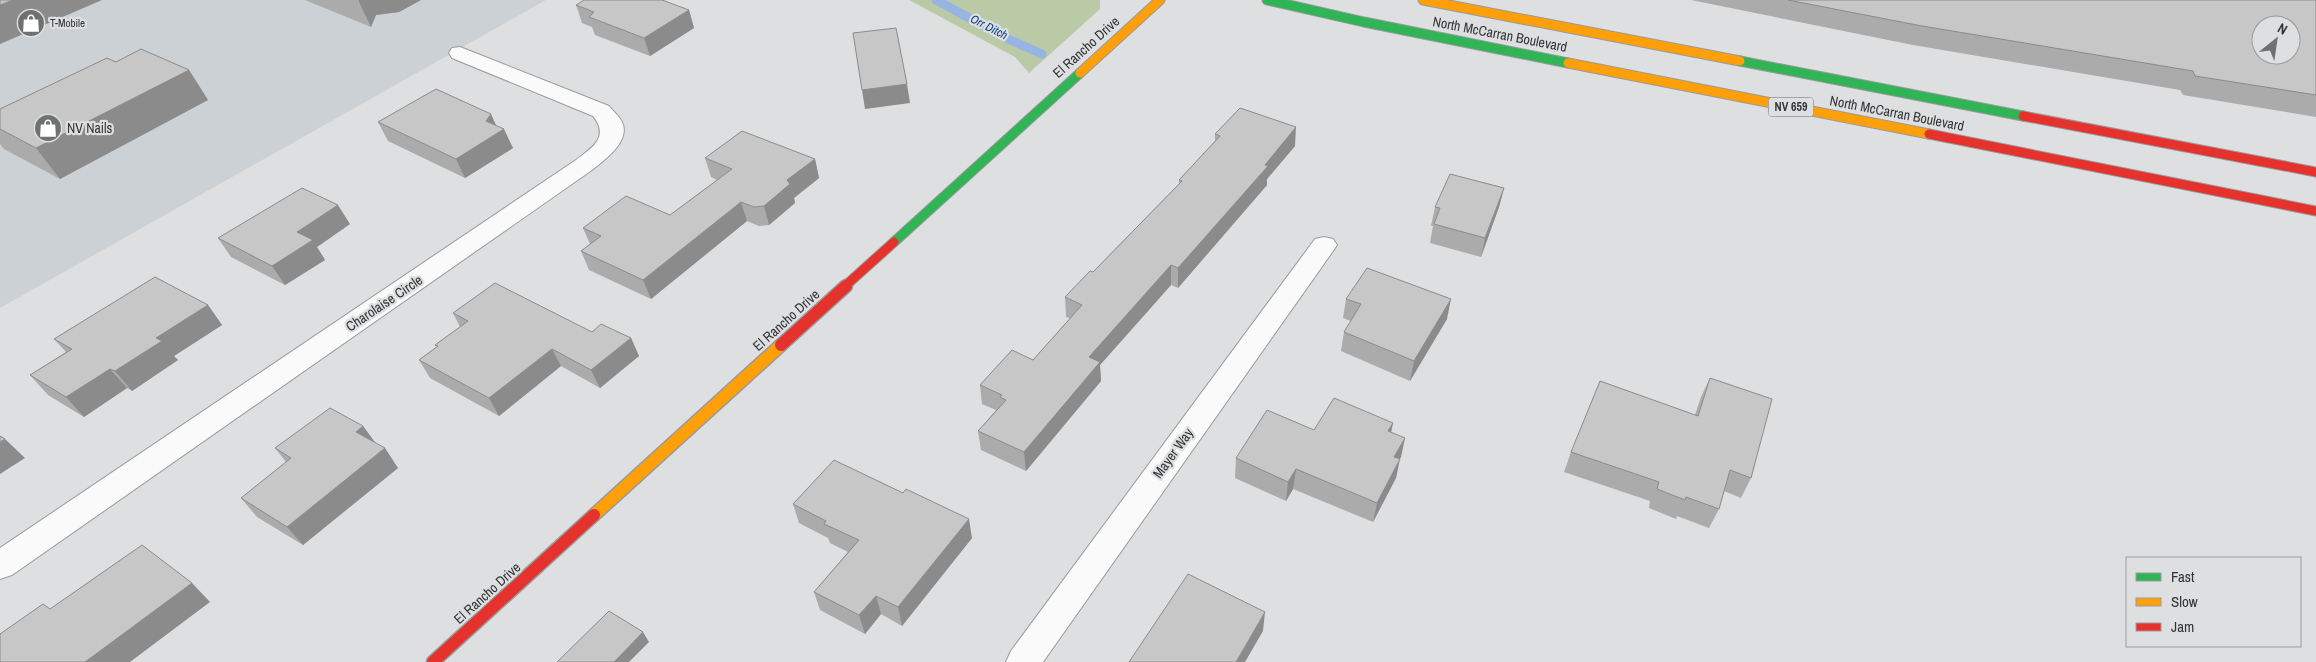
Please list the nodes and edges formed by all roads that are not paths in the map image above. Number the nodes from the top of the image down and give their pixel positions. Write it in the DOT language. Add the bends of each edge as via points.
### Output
graph roads {
  1 [pos="1160,0"];
  2 [pos="1267,0"];
  3 [pos="1423,0"];
  4 [pos="460,53"];
  5 [pos="2316,172"];
  6 [pos="2316,211"];
  7 [pos="1324,245"];
  8 [pos="0,565"];
  9 [pos="433,662"];
  10 [pos="1023,662"];
  1 -- 9 [label="main road, El Rancho Drive"];
  2 -- 6 [label="main road, North McCarran Boulevard / NV 659"];
  3 -- 5 [label="main road, North McCarran Boulevard"];
  4 -- 8 [label="street, Charolaise Circle" via="601,111 611,124 611,138 602,151 584,165"];
  7 -- 10 [label="street, Mayer Way"];
}
